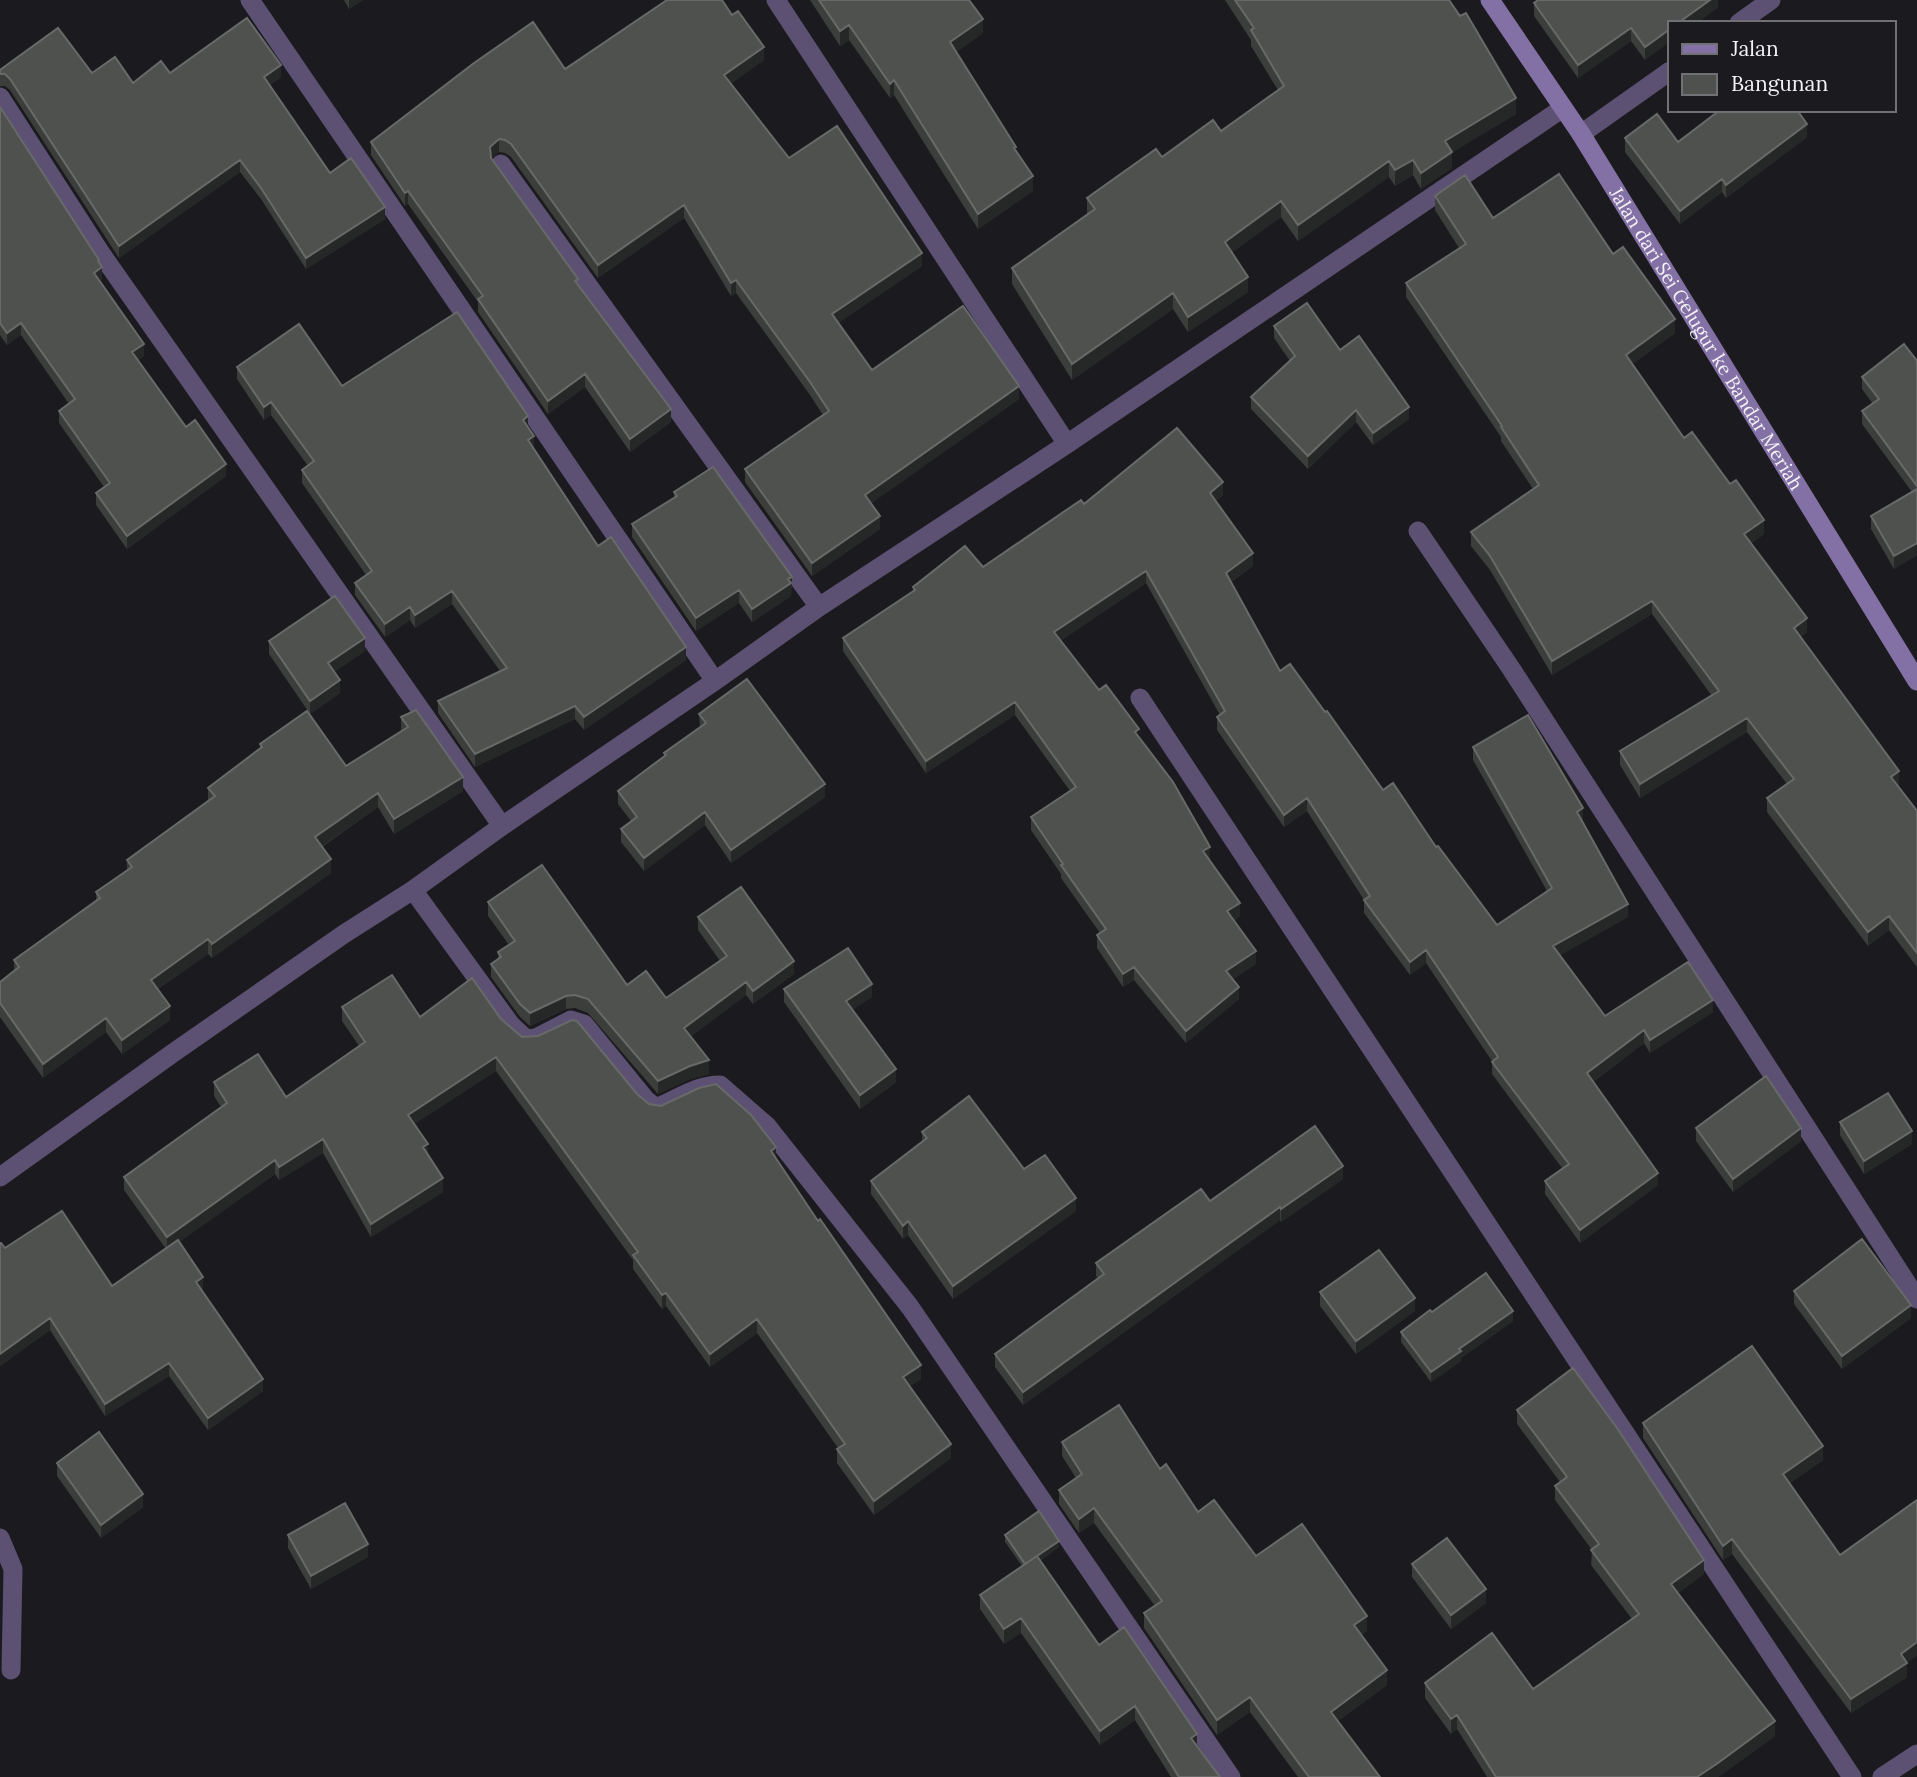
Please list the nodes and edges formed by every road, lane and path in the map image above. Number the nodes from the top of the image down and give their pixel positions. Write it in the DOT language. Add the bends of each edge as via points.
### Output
graph roads {
  1 [pos="250,0"];
  2 [pos="776,0"];
  3 [pos="1490,0"];
  4 [pos="1771,0"];
  5 [pos="1742,21"];
  6 [pos="1668,72"];
  7 [pos="0,97"];
  8 [pos="1563,108"];
  9 [pos="1581,134"];
  10 [pos="501,164"];
  11 [pos="1067,444"];
  12 [pos="1418,531"];
  13 [pos="819,607"];
  14 [pos="715,681"];
  15 [pos="1917,681"];
  16 [pos="1140,698"];
  17 [pos="502,826"];
  18 [pos="413,890"];
  19 [pos="0,1177"];
  20 [pos="1917,1299"];
  21 [pos="0,1538"];
  22 [pos="11,1670"];
  23 [pos="1917,1754"];
  24 [pos="1231,1777"];
  25 [pos="1852,1777"];
  26 [pos="1882,1777"];
  1 -- 14 [label="street"];
  2 -- 11 [label="street"];
  3 -- 8 [label="main road, Jalan dari Sei Gelugur ke Bandar Meriah"];
  4 -- 5 [label="street"];
  6 -- 9 [label="street"];
  7 -- 17 [label="street" via="100,252"];
  8 -- 9 [label="main road, Jalan dari Sei Gelugur ke Bandar Meriah"];
  8 -- 11 [label="street"];
  9 -- 15 [label="main road, Jalan dari Sei Gelugur ke Bandar Meriah"];
  10 -- 13 [label="street"];
  11 -- 13 [label="street"];
  12 -- 20 [label="street"];
  13 -- 14 [label="street"];
  14 -- 17 [label="street"];
  16 -- 25 [label="street"];
  17 -- 18 [label="street"];
  18 -- 19 [label="street"];
  18 -- 24 [label="street" via="526,1039 570,1020 584,1024 656,1108 692,1089 720,1085 767,1126 910,1307"];
  21 -- 22 [label="street" via="13,1569"];
  23 -- 26 [label="street"];
}
